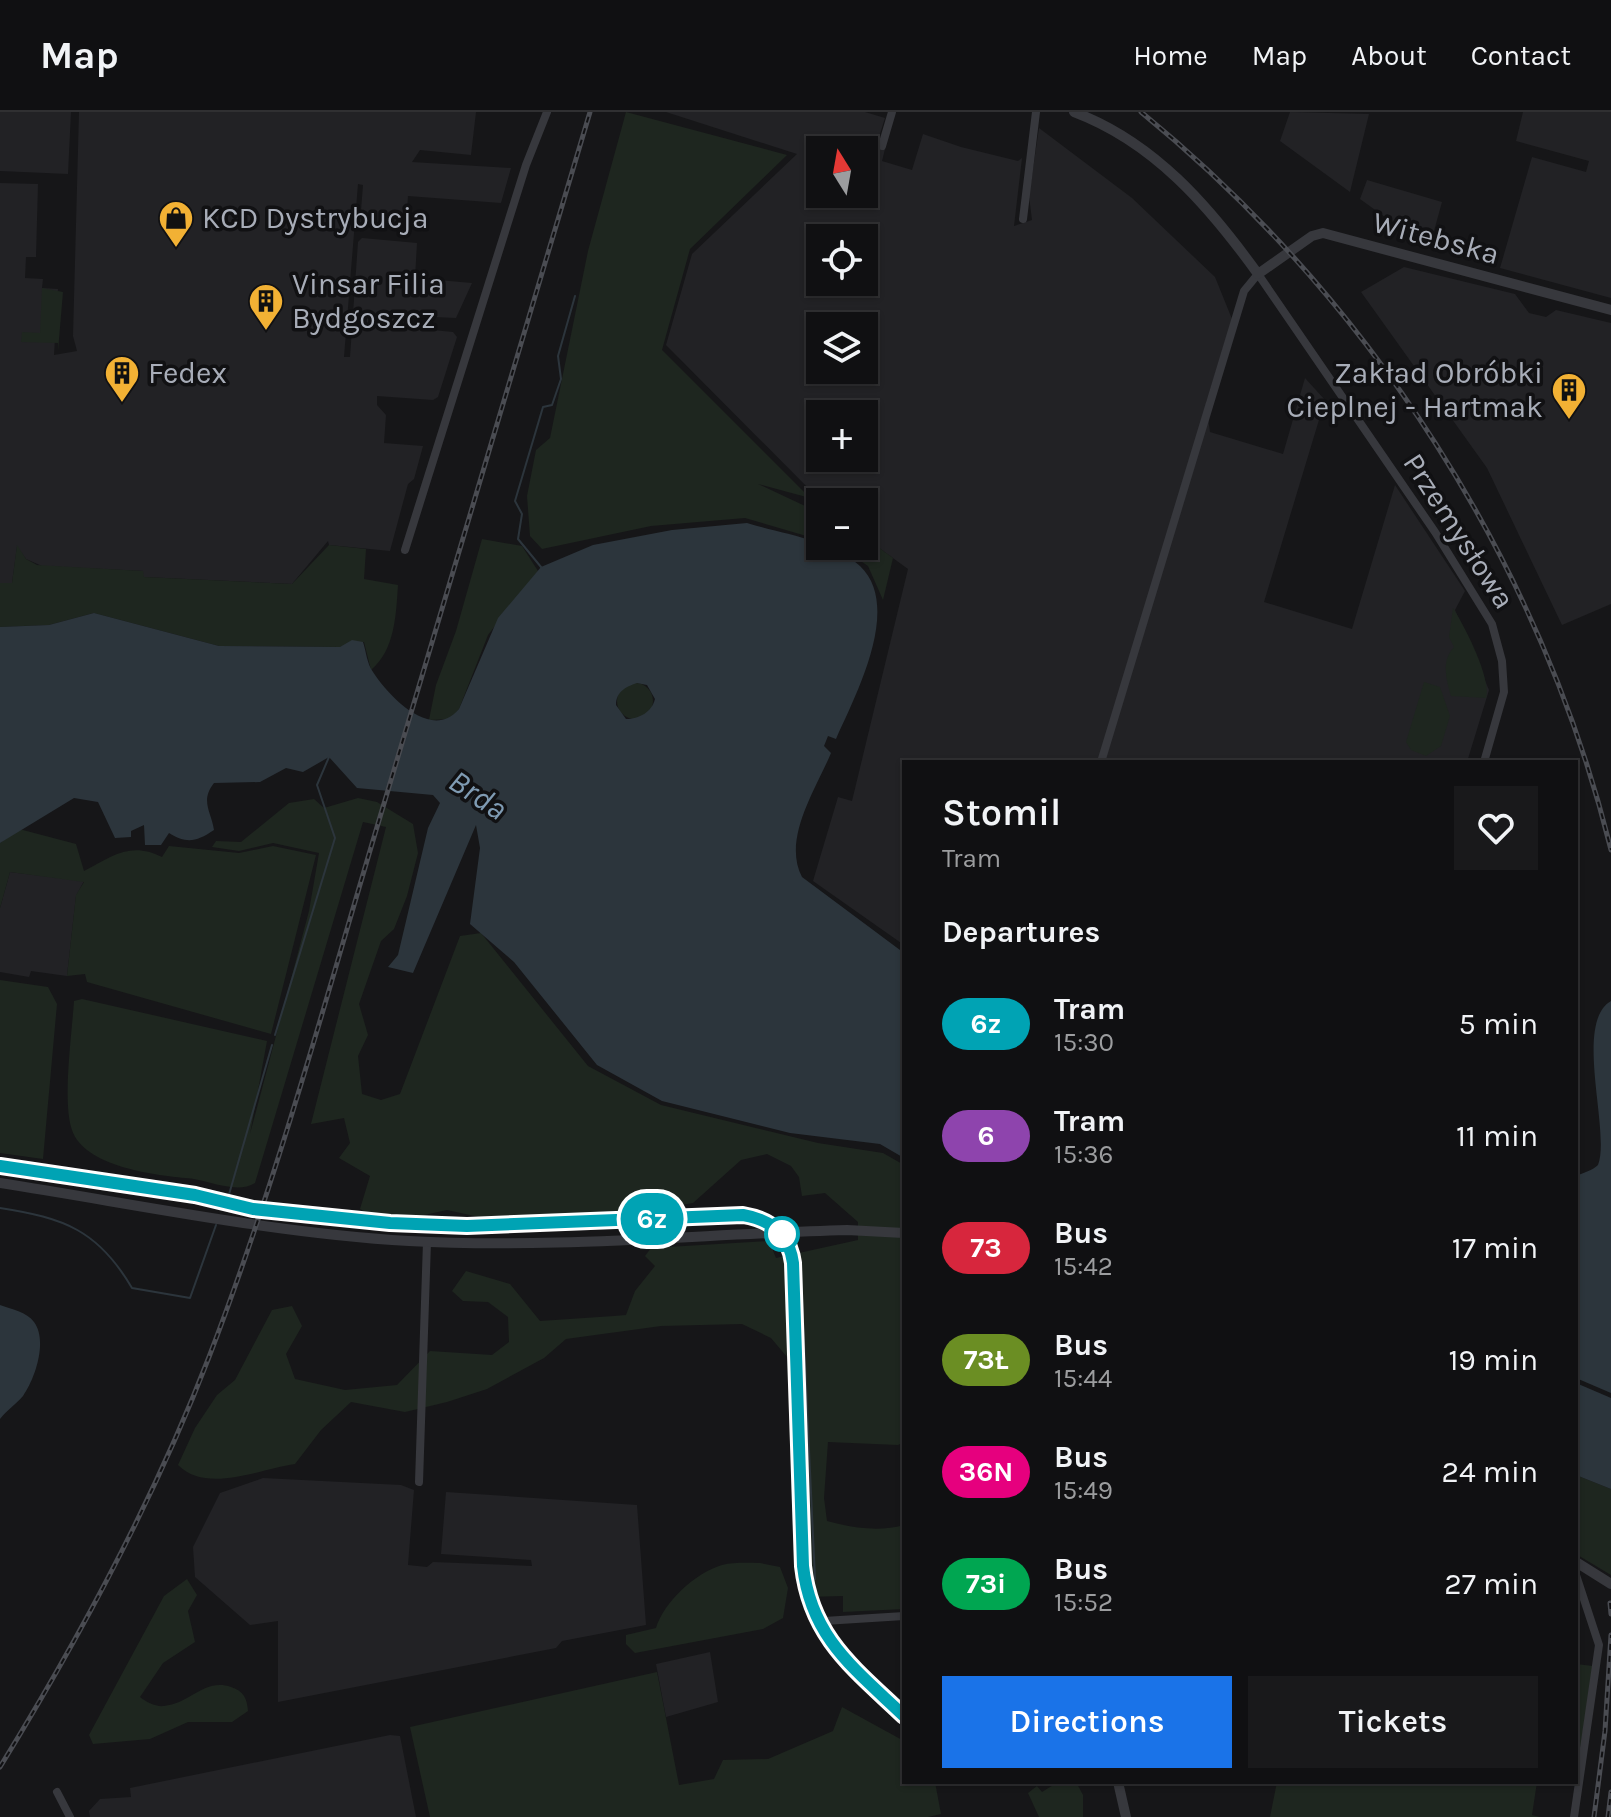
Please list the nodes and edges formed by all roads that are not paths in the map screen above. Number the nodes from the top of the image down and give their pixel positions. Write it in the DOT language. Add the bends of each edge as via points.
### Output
graph roads {
  1 [pos="547,112"];
  2 [pos="892,112"];
  3 [pos="1036,112"];
  4 [pos="1074,112"];
  5 [pos="882,146"];
  6 [pos="1023,219"];
  7 [pos="1258,274"];
  8 [pos="1611,310"];
  9 [pos="405,550"];
  10 [pos="1102,760"];
  11 [pos="1485,760"];
  12 [pos="0,1183"];
  13 [pos="902,1233"];
  14 [pos="427,1242"];
  15 [pos="419,1482"];
  16 [pos="1578,1563"];
  17 [pos="1598,1576"];
  18 [pos="1578,1580"];
  19 [pos="1611,1584"];
  20 [pos="1583,1594"];
  21 [pos="902,1616"];
  22 [pos="824,1621"];
  23 [pos="1118,1784"];
  24 [pos="57,1792"];
  25 [pos="70,1817"];
  26 [pos="1126,1817"];
  27 [pos="1574,1817"];
  1 -- 9 [label="street"];
  2 -- 5 [label="street"];
  3 -- 6 [label="street"];
  4 -- 7 [label="street, Przemysłowa" via="1125,134 1147,152 1211,212"];
  7 -- 8 [label="street, Witebska" via="1323,233"];
  7 -- 10 [label="street" via="1244,291"];
  7 -- 11 [label="street, Przemysłowa" via="1492,624 1504,692"];
  12 -- 14 [label="street" via="332,1233"];
  13 -- 14 [label="street"];
  14 -- 15 [label="street"];
  16 -- 17 [label="street"];
  17 -- 19 [label="street"];
  17 -- 20 [label="street" via="1586,1582"];
  18 -- 20 [label="street"];
  20 -- 27 [label="street" via="1599,1645"];
  21 -- 22 [label="street"];
  23 -- 26 [label="street"];
  24 -- 25 [label="street"];
}
